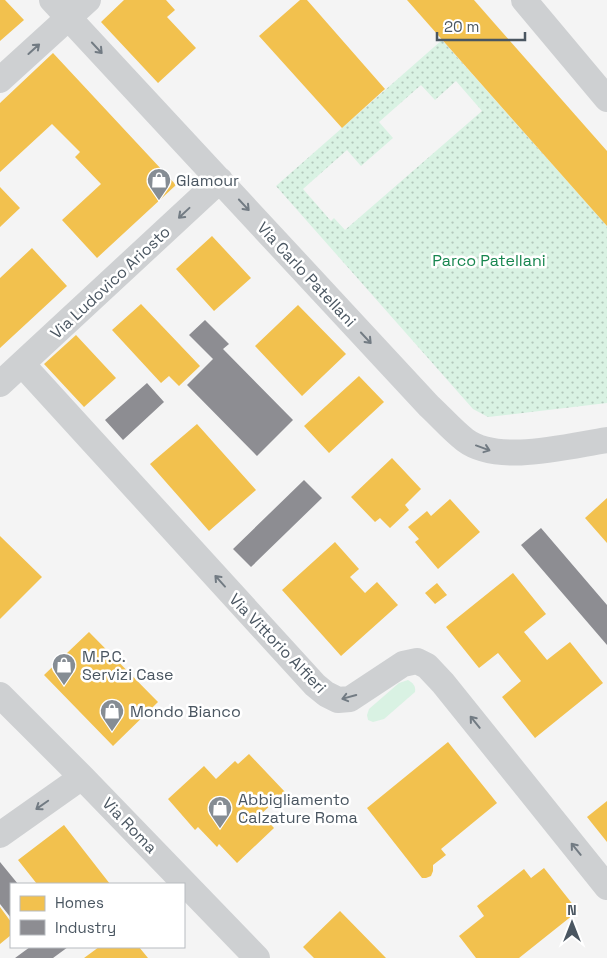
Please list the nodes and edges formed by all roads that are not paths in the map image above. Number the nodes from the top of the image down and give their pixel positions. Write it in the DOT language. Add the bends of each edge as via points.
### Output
graph roads {
  1 [pos="88,0"];
  2 [pos="524,0"];
  3 [pos="60,9"];
  4 [pos="0,80"];
  5 [pos="607,99"];
  6 [pos="220,180"];
  7 [pos="22,364"];
  8 [pos="0,384"];
  9 [pos="607,440"];
  10 [pos="0,694"];
  11 [pos="82,777"];
  12 [pos="0,835"];
  13 [pos="182,883"];
  14 [pos="185,886"];
  15 [pos="607,887"];
  16 [pos="250,955"];
  1 -- 3 [label="street"];
  2 -- 5 [label="street"];
  4 -- 3 [label="street, one-way"];
  3 -- 6 [label="street, Via Carlo Patellani, one-way"];
  6 -- 7 [label="street, Via Ludovico Ariosto, one-way"];
  6 -- 9 [label="street, Via Carlo Patellani, one-way" via="429,406 466,441 498,453 532,452"];
  7 -- 8 [label="street, Via Ludovico Ariosto"];
  15 -- 7 [label="street, Via Vittorio Alfieri, one-way" via="427,666 417,662 403,664 350,699 338,700 326,694"];
  10 -- 11 [label="street, Via Roma"];
  11 -- 12 [label="street, one-way"];
  11 -- 13 [label="street, Via Roma"];
  14 -- 16 [label="street, Via Roma"];
}
